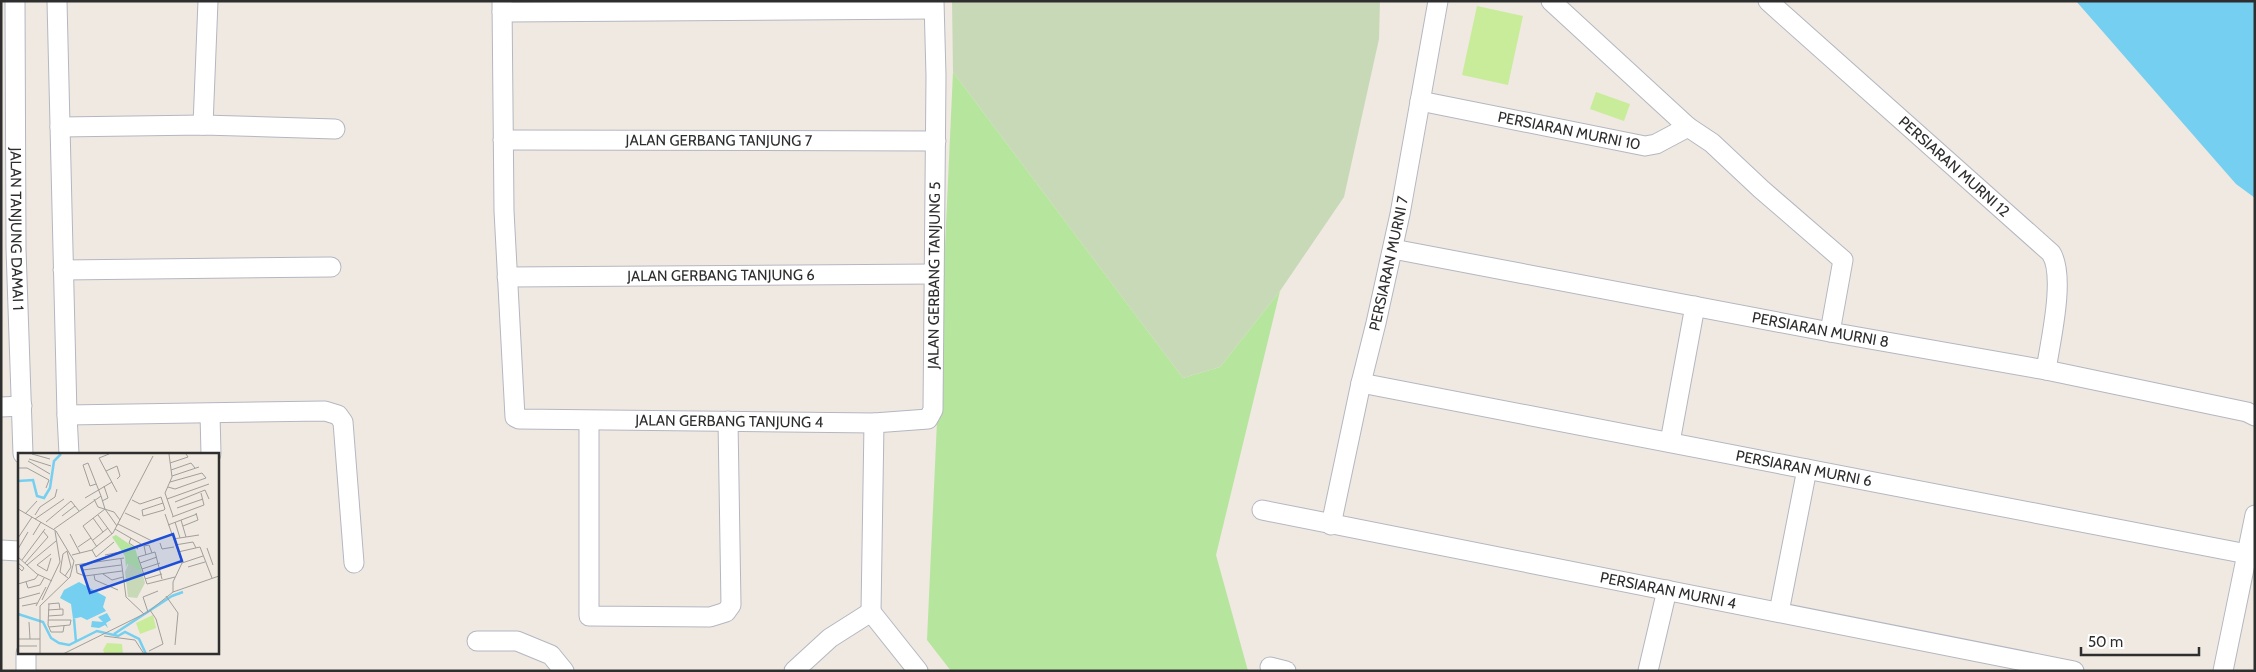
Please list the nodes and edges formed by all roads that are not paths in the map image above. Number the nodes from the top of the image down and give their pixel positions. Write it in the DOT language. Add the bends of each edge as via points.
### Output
graph roads {
  1 [pos="15,1"];
  2 [pos="57,1"];
  3 [pos="208,1"];
  4 [pos="1438,1"];
  5 [pos="1552,1"];
  6 [pos="1768,1"];
  7 [pos="934,5"];
  8 [pos="502,7"];
  9 [pos="1420,101"];
  10 [pos="203,125"];
  11 [pos="60,127"];
  12 [pos="1688,127"];
  13 [pos="334,129"];
  14 [pos="503,140"];
  15 [pos="936,141"];
  16 [pos="1393,248"];
  17 [pos="9,250"];
  18 [pos="331,267"];
  19 [pos="63,270"];
  20 [pos="934,274"];
  21 [pos="507,277"];
  22 [pos="1695,306"];
  23 [pos="1830,332"];
  24 [pos="2046,370"];
  25 [pos="1361,383"];
  26 [pos="22,406"];
  27 [pos="1,407"];
  28 [pos="933,410"];
  29 [pos="210,414"];
  30 [pos="2251,414"];
  31 [pos="67,415"];
  32 [pos="589,421"];
  33 [pos="728,421"];
  34 [pos="874,422"];
  35 [pos="1670,442"];
  36 [pos="23,453"];
  37 [pos="69,453"];
  38 [pos="211,453"];
  39 [pos="1807,469"];
  40 [pos="1262,510"];
  41 [pos="2255,515"];
  42 [pos="1331,525"];
  43 [pos="1,550"];
  44 [pos="18,551"];
  45 [pos="2247,554"];
  46 [pos="354,563"];
  47 [pos="1667,590"];
  48 [pos="871,612"];
  49 [pos="1779,612"];
  50 [pos="477,641"];
  51 [pos="26,654"];
  52 [pos="26,671"];
  53 [pos="564,671"];
  54 [pos="794,671"];
  55 [pos="918,671"];
  56 [pos="1648,671"];
  57 [pos="2074,671"];
  58 [pos="2223,671"];
  1 -- 17 [label="street, JALAN TANJUNG DAMAI 1"];
  2 -- 11 [label="street"];
  3 -- 10 [label="street"];
  4 -- 9 [label="street, PERSIARAN MURNI 7"];
  5 -- 12 [label="street"];
  6 -- 24 [label="street, PERSIARAN MURNI 12" via="2051,253 2057,265 2056,301"];
  7 -- 8 [label="street"];
  7 -- 15 [label="street, JALAN GERBANG TANJUNG 5"];
  8 -- 14 [label="street"];
  9 -- 12 [label="street, PERSIARAN MURNI 10" via="1645,146 1656,144"];
  9 -- 16 [label="street, PERSIARAN MURNI 7"];
  10 -- 11 [label="street"];
  10 -- 13 [label="street"];
  11 -- 19 [label="street"];
  12 -- 23 [label="street" via="1712,143 1843,260"];
  14 -- 15 [label="street, JALAN GERBANG TANJUNG 7"];
  14 -- 21 [label="street"];
  15 -- 20 [label="street, JALAN GERBANG TANJUNG 5"];
  16 -- 22 [label="street, PERSIARAN MURNI 8"];
  16 -- 25 [label="street, PERSIARAN MURNI 7"];
  17 -- 26 [label="street, JALAN TANJUNG DAMAI 1"];
  18 -- 19 [label="street"];
  19 -- 31 [label="street"];
  20 -- 21 [label="street, JALAN GERBANG TANJUNG 6"];
  20 -- 28 [label="street, JALAN GERBANG TANJUNG 5"];
  21 -- 32 [label="street, JALAN GERBANG TANJUNG 4" via="514,414 519,419"];
  22 -- 23 [label="street, PERSIARAN MURNI 8"];
  22 -- 35 [label="street"];
  23 -- 24 [label="street, PERSIARAN MURNI 8"];
  24 -- 30 [label="street, PERSIARAN MURNI 8"];
  25 -- 35 [label="street, PERSIARAN MURNI 6"];
  25 -- 42 [label="street, PERSIARAN MURNI 7"];
  26 -- 27 [label="street"];
  26 -- 36 [label="street, JALAN TANJUNG DAMAI 1"];
  28 -- 34 [label="street, JALAN GERBANG TANJUNG 4" via="928,419"];
  29 -- 31 [label="street"];
  29 -- 38 [label="street"];
  29 -- 46 [label="street" via="325,411 341,418"];
  31 -- 37 [label="street"];
  32 -- 33 [label="street, JALAN GERBANG TANJUNG 4"];
  32 -- 33 [label="street" via="589,616 710,617 726,612 731,605"];
  33 -- 34 [label="street, JALAN GERBANG TANJUNG 4"];
  34 -- 48 [label="street"];
  35 -- 39 [label="street, PERSIARAN MURNI 6"];
  39 -- 45 [label="street, PERSIARAN MURNI 6"];
  39 -- 49 [label="street"];
  40 -- 42 [label="street, PERSIARAN MURNI 4"];
  41 -- 45 [label="street"];
  42 -- 47 [label="street, PERSIARAN MURNI 4"];
  43 -- 44 [label="street"];
  45 -- 58 [label="street"];
  47 -- 49 [label="street, PERSIARAN MURNI 4"];
  47 -- 56 [label="street"];
  48 -- 54 [label="street" via="830,638"];
  48 -- 55 [label="street"];
  49 -- 57 [label="street, PERSIARAN MURNI 4"];
  50 -- 53 [label="street" via="517,641 551,655"];
  51 -- 52 [label="street"];
}
